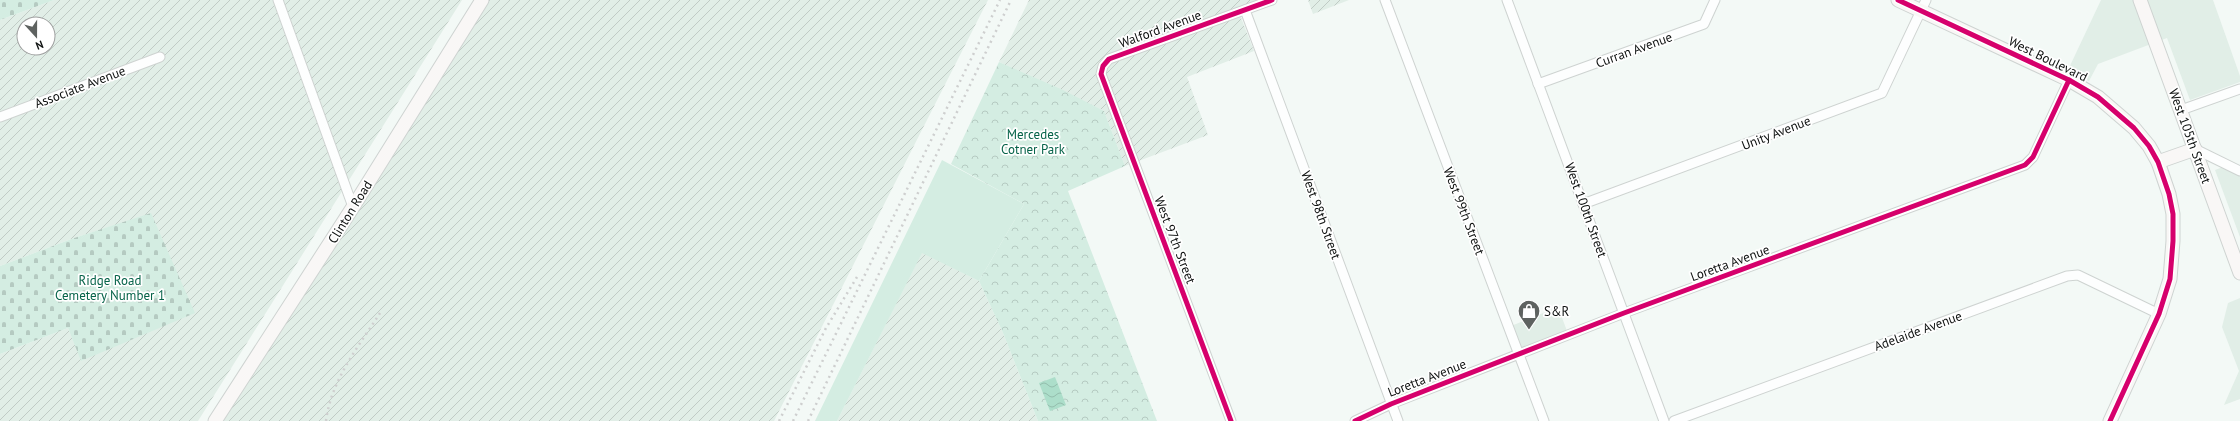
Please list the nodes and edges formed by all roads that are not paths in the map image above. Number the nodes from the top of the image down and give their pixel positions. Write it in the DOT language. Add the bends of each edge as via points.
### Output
graph roads {
  1 [pos="278,0"];
  2 [pos="482,0"];
  3 [pos="1272,0"];
  4 [pos="1385,0"];
  5 [pos="1507,0"];
  6 [pos="1715,0"];
  7 [pos="1898,0"];
  8 [pos="2140,0"];
  9 [pos="1923,5"];
  10 [pos="1245,10"];
  11 [pos="160,57"];
  12 [pos="1103,66"];
  13 [pos="2070,80"];
  14 [pos="1538,84"];
  15 [pos="2240,89"];
  16 [pos="2181,110"];
  17 [pos="0,117"];
  18 [pos="2195,149"];
  19 [pos="2158,162"];
  20 [pos="2240,171"];
  21 [pos="1583,204"];
  22 [pos="353,207"];
  23 [pos="2240,273"];
  24 [pos="1624,313"];
  25 [pos="2160,314"];
  26 [pos="1519,355"];
  27 [pos="1391,404"];
  28 [pos="215,421"];
  29 [pos="1231,421"];
  30 [pos="1355,421"];
  31 [pos="1398,421"];
  32 [pos="1544,421"];
  33 [pos="1664,421"];
  34 [pos="1674,421"];
  35 [pos="2110,421"];
  1 -- 22 [label="street"];
  2 -- 22 [label="street, Clinton Road"];
  3 -- 10 [label="street, Walford Avenue"];
  4 -- 26 [label="street, West 99th Street"];
  5 -- 14 [label="street, West 100th Street"];
  6 -- 14 [label="street, Curran Avenue" via="1704,24"];
  7 -- 9 [label="street, West Boulevard"];
  8 -- 16 [label="street, West 105th Street"];
  9 -- 13 [label="street, West Boulevard"];
  9 -- 21 [label="street, Unity Avenue" via="1882,94"];
  10 -- 12 [label="street, Walford Avenue" via="1109,59"];
  10 -- 27 [label="street, West 98th Street"];
  11 -- 17 [label="street, Associate Avenue"];
  12 -- 29 [label="street, West 97th Street" via="1101,74"];
  13 -- 19 [label="street, West Boulevard" via="2098,97 2134,128"];
  13 -- 24 [label="street, Loretta Avenue" via="2033,157 2025,165"];
  14 -- 21 [label="street, West 100th Street"];
  15 -- 16 [label="street"];
  16 -- 18 [label="street, West 105th Street"];
  18 -- 19 [label="street"];
  18 -- 20 [label="street"];
  18 -- 23 [label="street, West 105th Street"];
  19 -- 25 [label="street, West Boulevard" via="2171,207 2173,241 2170,279"];
  21 -- 24 [label="street, West 100th Street"];
  22 -- 28 [label="street, Clinton Road"];
  24 -- 26 [label="street, Loretta Avenue"];
  24 -- 33 [label="street, West 100th Street"];
  25 -- 34 [label="street, Adelaide Avenue" via="2078,275 2066,276"];
  25 -- 35 [label="street, West Boulevard"];
  26 -- 27 [label="street, Loretta Avenue"];
  26 -- 32 [label="street, West 99th Street"];
  27 -- 30 [label="street, Loretta Avenue"];
  27 -- 31 [label="street, West 98th Street"];
}
